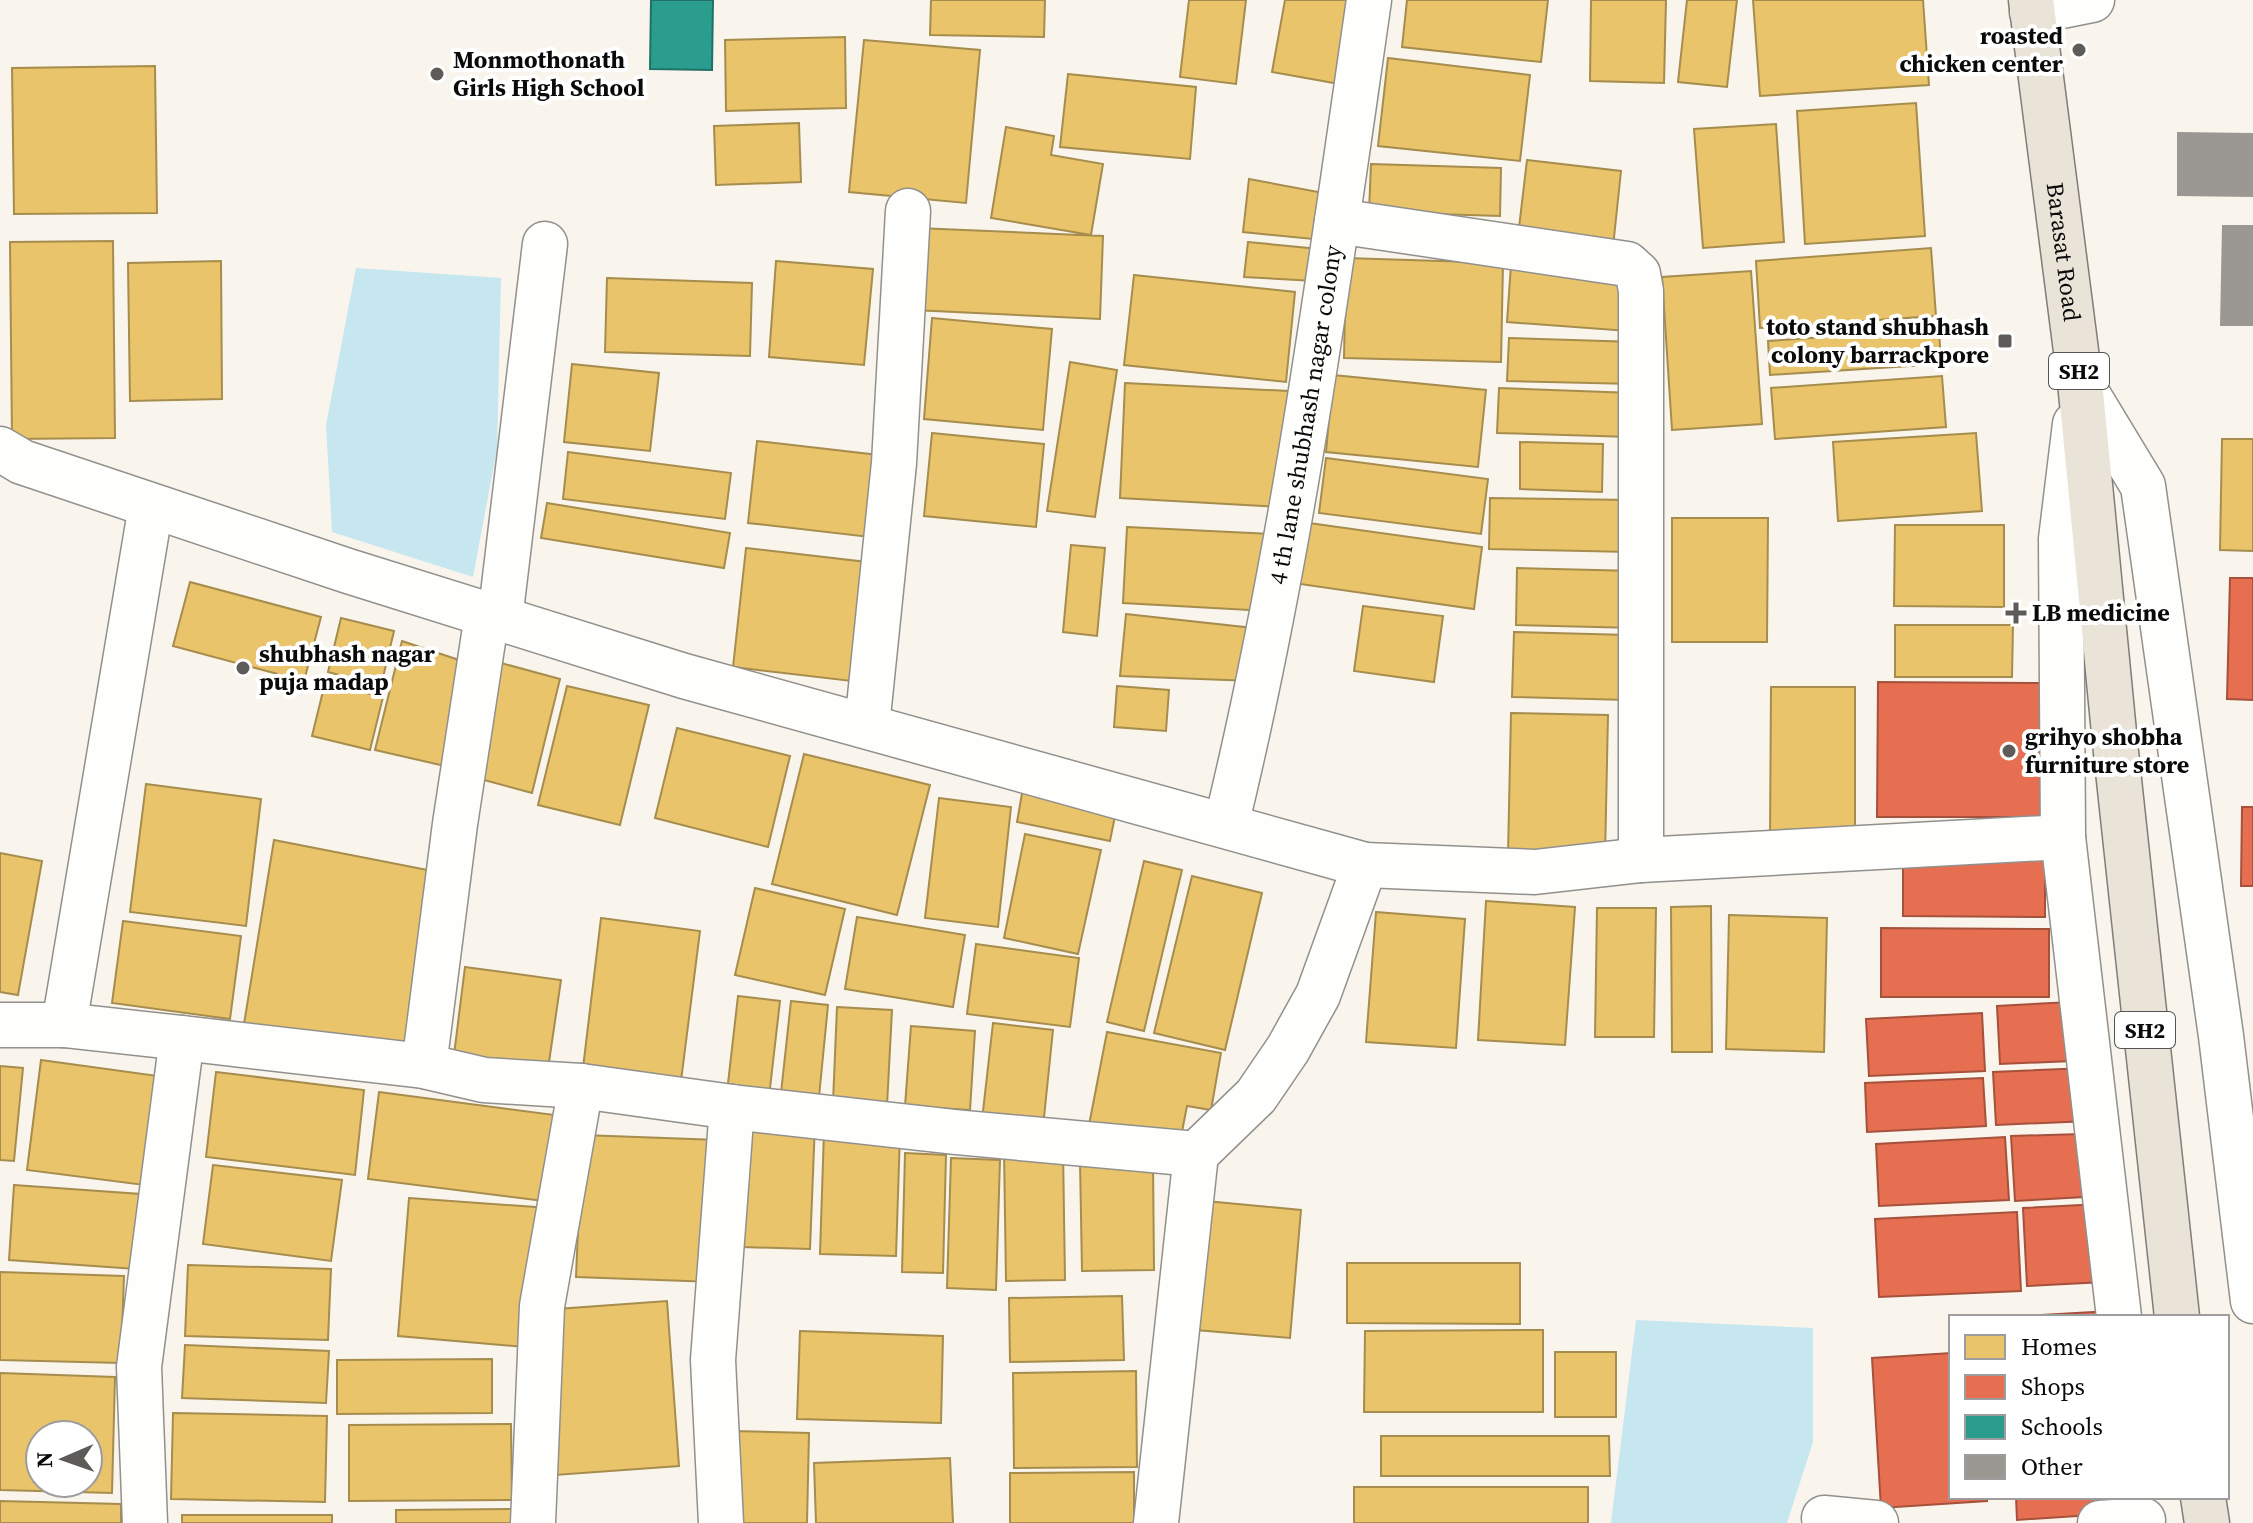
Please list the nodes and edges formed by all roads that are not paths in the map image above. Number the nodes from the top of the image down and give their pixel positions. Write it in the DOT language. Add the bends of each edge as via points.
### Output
graph roads {
  1 [pos="1369,0"];
  2 [pos="2092,0"];
  3 [pos="2032,6"];
  4 [pos="908,211"];
  5 [pos="1337,221"];
  6 [pos="545,244"];
  7 [pos="2080,382"];
  8 [pos="0,449"];
  9 [pos="151,506"];
  10 [pos="493,617"];
  11 [pos="867,726"];
  12 [pos="1226,825"];
  13 [pos="2063,837"];
  14 [pos="1641,860"];
  15 [pos="1365,865"];
  16 [pos="0,1025"];
  17 [pos="64,1025"];
  18 [pos="182,1038"];
  19 [pos="424,1066"];
  20 [pos="581,1086"];
  21 [pos="732,1107"];
  22 [pos="1196,1154"];
  23 [pos="2253,1301"];
  24 [pos="2119,1315"];
  25 [pos="2177,1315"];
  26 [pos="2203,1499"];
  27 [pos="2141,1513"];
  28 [pos="1824,1518"];
  29 [pos="145,1523"];
  30 [pos="533,1523"];
  31 [pos="721,1523"];
  32 [pos="1156,1523"];
  33 [pos="1876,1523"];
  34 [pos="2100,1523"];
  35 [pos="2207,1523"];
  1 -- 5 [label="street, 4 th lane shubhash nagar colony"];
  2 -- 3 [label="street"];
  3 -- 7 [label="main road, Barasat Road / SH2"];
  4 -- 11 [label="street" via="894,463"];
  5 -- 12 [label="street, 4 th lane shubhash nagar colony" via="1255,706"];
  5 -- 14 [label="street" via="1627,264 1638,274"];
  6 -- 10 [label="street"];
  7 -- 13 [label="street" via="2061,539"];
  7 -- 23 [label="street" via="2143,486"];
  7 -- 25 [label="main road, Barasat Road / SH2"];
  8 -- 9 [label="street" via="22,462"];
  9 -- 10 [label="street"];
  9 -- 17 [label="street"];
  10 -- 11 [label="street"];
  10 -- 19 [label="street" via="455,824"];
  11 -- 12 [label="street"];
  12 -- 15 [label="street"];
  13 -- 14 [label="street"];
  13 -- 24 [label="street"];
  14 -- 15 [label="street" via="1535,872"];
  15 -- 22 [label="street" via="1318,995 1288,1049 1256,1096"];
  16 -- 17 [label="street"];
  17 -- 18 [label="street"];
  18 -- 19 [label="street"];
  18 -- 29 [label="street" via="139,1367"];
  19 -- 20 [label="street" via="484,1080"];
  20 -- 21 [label="street"];
  20 -- 30 [label="street" via="542,1306"];
  21 -- 22 [label="street"];
  21 -- 31 [label="street" via="713,1360"];
  22 -- 32 [label="street"];
  26 -- 35 [label="main road"];
  27 -- 34 [label="street"];
  28 -- 33 [label="street"];
}
